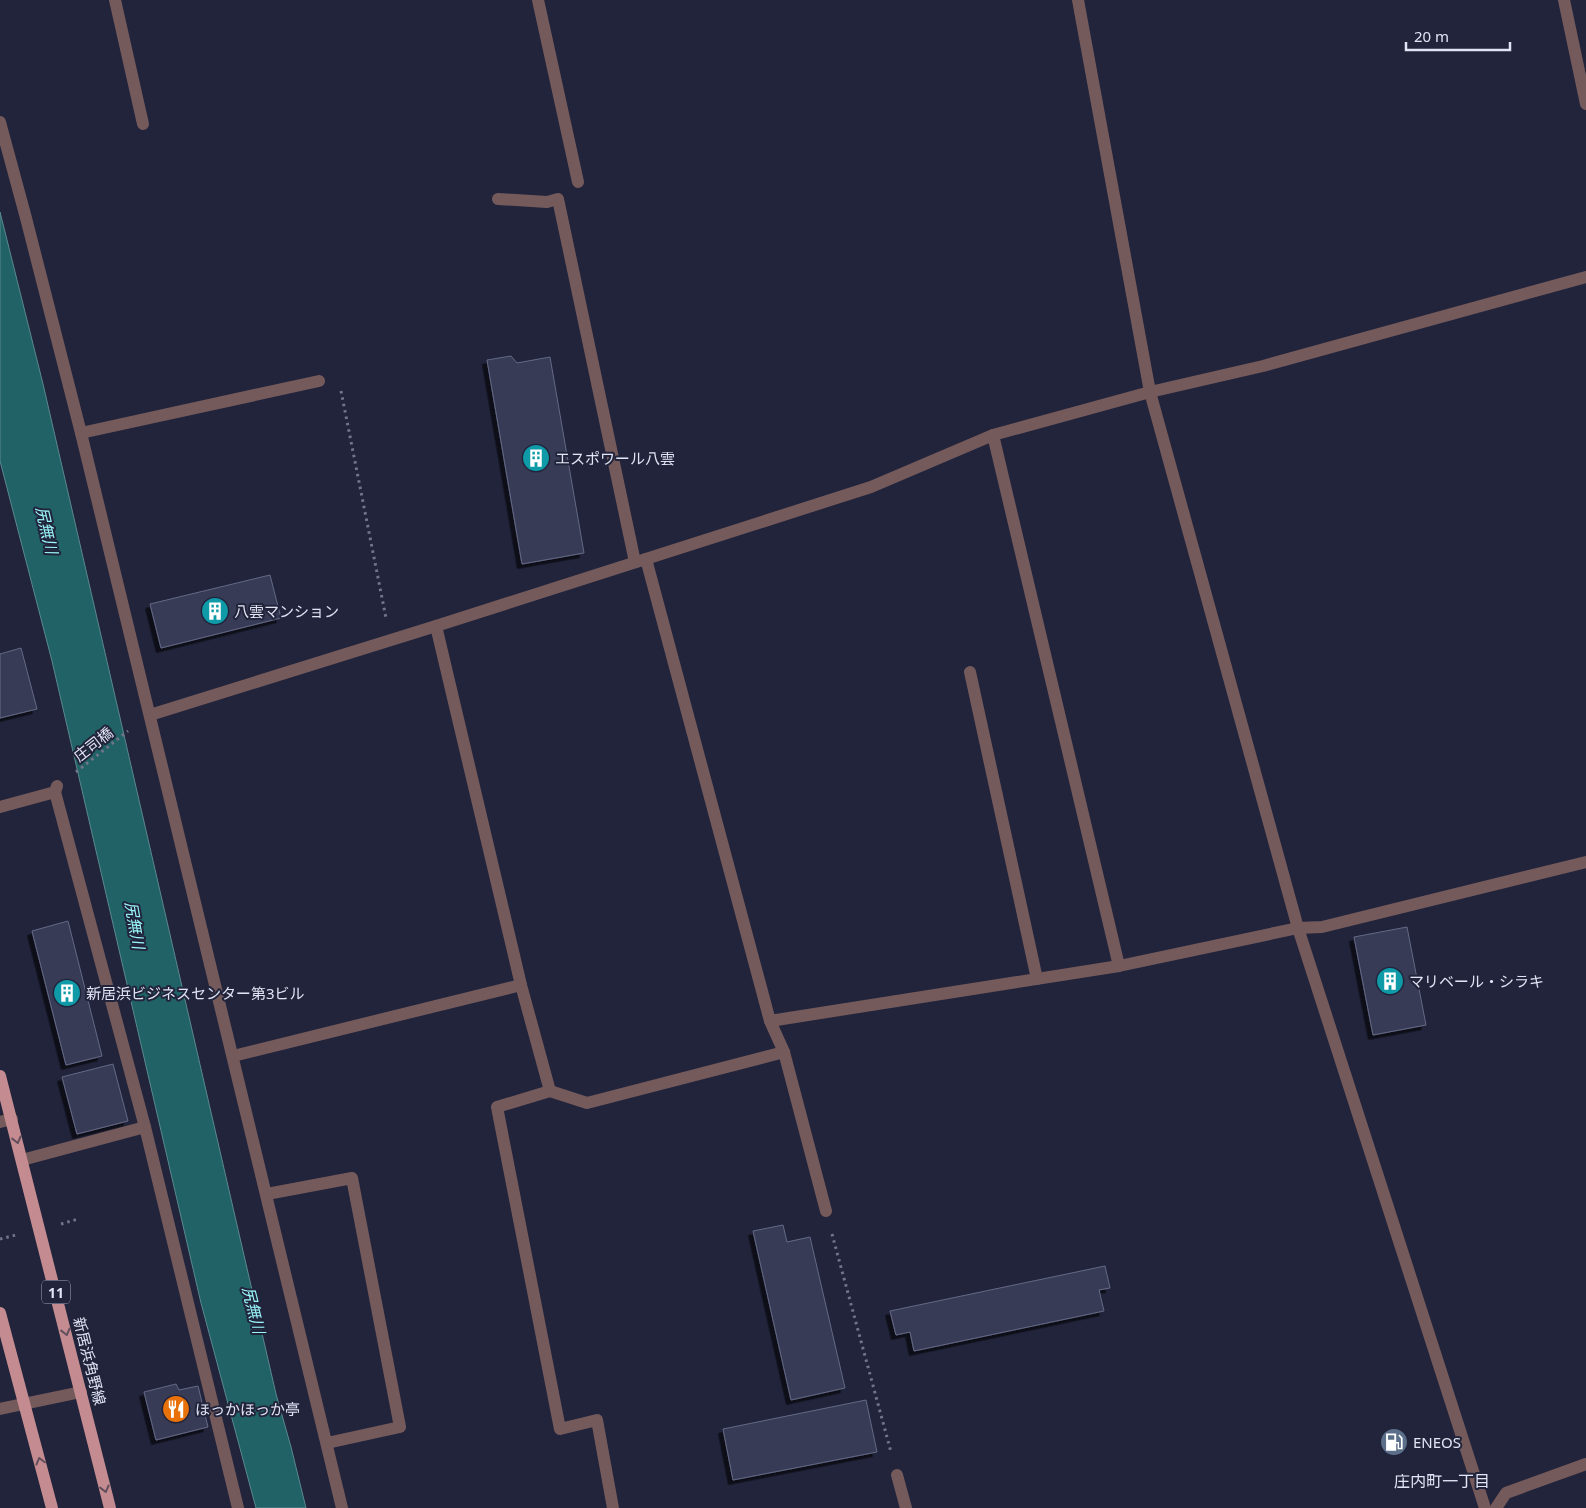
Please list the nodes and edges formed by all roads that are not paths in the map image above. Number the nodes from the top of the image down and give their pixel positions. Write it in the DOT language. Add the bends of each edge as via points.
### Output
graph roads {
  1 [pos="115,0"];
  2 [pos="538,0"];
  3 [pos="1078,0"];
  4 [pos="1564,0"];
  5 [pos="1586,104"];
  6 [pos="0,122"];
  7 [pos="143,124"];
  8 [pos="578,182"];
  9 [pos="498,199"];
  10 [pos="1586,277"];
  11 [pos="319,381"];
  12 [pos="1150,392"];
  13 [pos="81,433"];
  14 [pos="993,434"];
  15 [pos="641,561"];
  16 [pos="436,626"];
  17 [pos="970,672"];
  18 [pos="150,715"];
  19 [pos="0,806"];
  20 [pos="1586,862"];
  21 [pos="1298,928"];
  22 [pos="1118,966"];
  23 [pos="1037,979"];
  24 [pos="520,984"];
  25 [pos="770,1021"];
  26 [pos="784,1052"];
  27 [pos="233,1056"];
  28 [pos="0,1076"];
  29 [pos="550,1091"];
  30 [pos="6,1120"];
  31 [pos="145,1127"];
  32 [pos="22,1160"];
  33 [pos="266,1194"];
  34 [pos="826,1211"];
  35 [pos="0,1313"];
  36 [pos="81,1392"];
  37 [pos="25,1404"];
  38 [pos="0,1409"];
  39 [pos="327,1443"];
  40 [pos="1586,1464"];
  41 [pos="896,1475"];
  42 [pos="52,1508"];
  43 [pos="110,1508"];
  44 [pos="238,1508"];
  45 [pos="342,1508"];
  46 [pos="614,1508"];
  47 [pos="906,1508"];
  48 [pos="1485,1508"];
  49 [pos="1496,1508"];
  1 -- 7 [label="street"];
  2 -- 8 [label="street"];
  3 -- 12 [label="street"];
  4 -- 5 [label="street"];
  6 -- 13 [label="street"];
  9 -- 15 [label="street" via="547,202 558,199"];
  10 -- 12 [label="street" via="1273,363"];
  11 -- 13 [label="street"];
  12 -- 14 [label="street"];
  12 -- 21 [label="street"];
  13 -- 18 [label="street"];
  14 -- 15 [label="street" via="871,487"];
  14 -- 22 [label="street"];
  15 -- 16 [label="street"];
  15 -- 25 [label="street"];
  16 -- 18 [label="street"];
  16 -- 24 [label="street"];
  17 -- 23 [label="street"];
  18 -- 27 [label="street"];
  19 -- 31 [label="street" via="56,789"];
  20 -- 21 [label="street" via="1322,926"];
  21 -- 22 [label="street"];
  21 -- 48 [label="street"];
  22 -- 23 [label="street"];
  23 -- 25 [label="street"];
  24 -- 27 [label="street"];
  24 -- 29 [label="street"];
  25 -- 26 [label="street"];
  26 -- 29 [label="street" via="587,1103"];
  26 -- 34 [label="street"];
  27 -- 33 [label="street"];
  28 -- 30 [label="main road, 新居浜角野線 / 11"];
  29 -- 46 [label="street" via="497,1107 560,1429 597,1420"];
  30 -- 32 [label="main road, 新居浜角野線 / 11, one-way"];
  31 -- 32 [label="street"];
  31 -- 44 [label="street"];
  32 -- 36 [label="main road, 新居浜角野線 / 11, one-way"];
  33 -- 39 [label="street"];
  33 -- 39 [label="street" via="352,1178 400,1427"];
  35 -- 37 [label="main road"];
  36 -- 37 [label="street"];
  36 -- 43 [label="main road, 新居浜角野線 / 11, one-way"];
  37 -- 38 [label="street"];
  42 -- 37 [label="main road, one-way"];
  39 -- 45 [label="street"];
  40 -- 49 [label="street" via="1506,1493"];
  41 -- 47 [label="street"];
}
